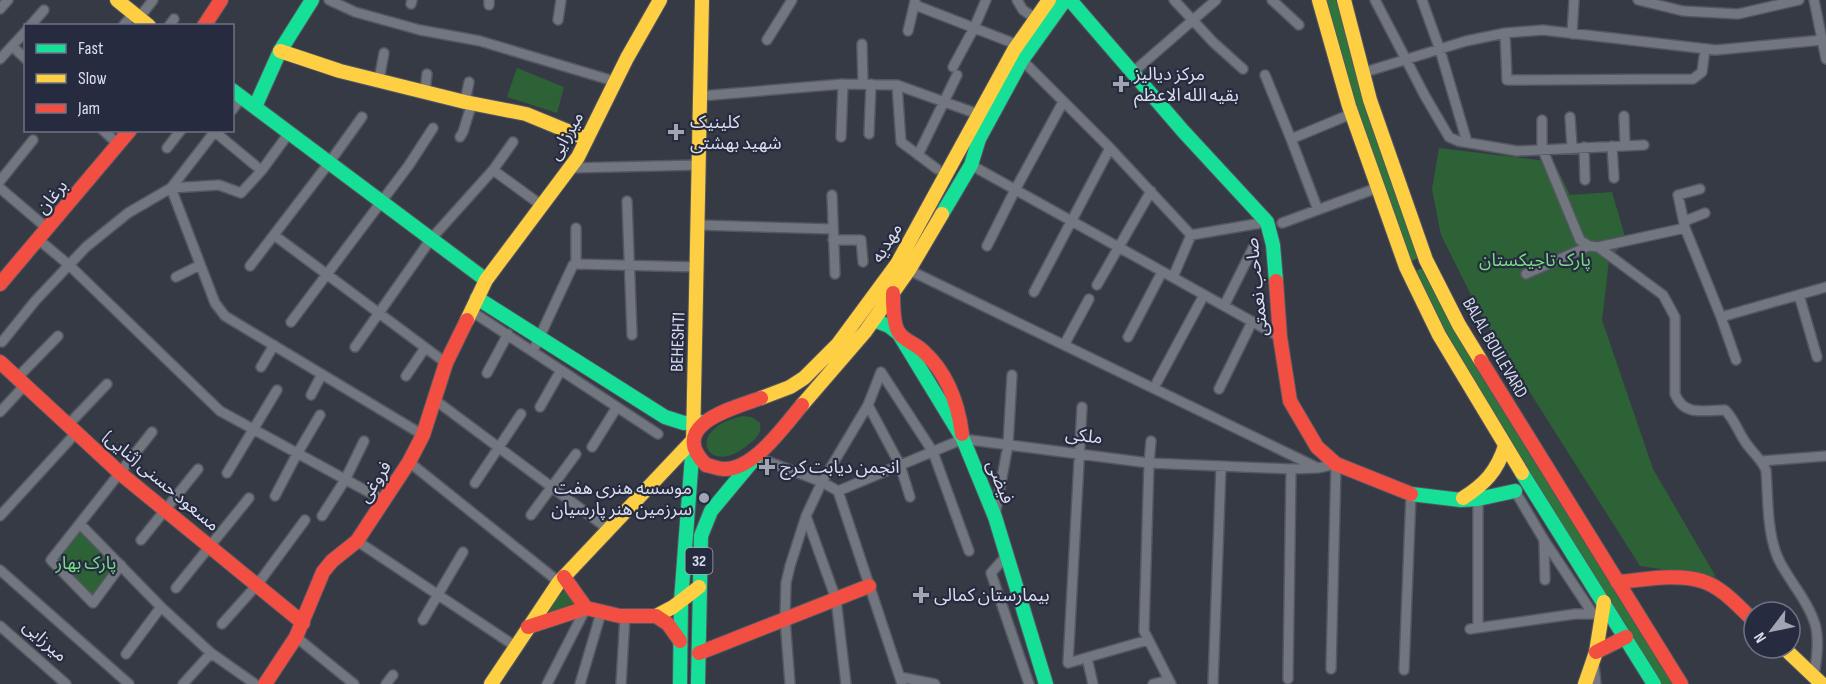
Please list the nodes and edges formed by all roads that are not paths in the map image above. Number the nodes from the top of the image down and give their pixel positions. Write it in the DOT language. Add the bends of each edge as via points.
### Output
graph roads {
  1 [pos="8,0"];
  2 [pos="117,0"];
  3 [pos="153,0"];
  4 [pos="221,0"];
  5 [pos="312,0"];
  6 [pos="329,0"];
  7 [pos="561,0"];
  8 [pos="660,0"];
  9 [pos="702,0"];
  10 [pos="792,0"];
  11 [pos="986,0"];
  12 [pos="1017,0"];
  13 [pos="1049,0"];
  14 [pos="1065,0"];
  15 [pos="1070,0"];
  16 [pos="1174,0"];
  17 [pos="1216,0"];
  18 [pos="1272,0"];
  19 [pos="1319,0"];
  20 [pos="1344,0"];
  21 [pos="1375,0"];
  22 [pos="1422,0"];
  23 [pos="1574,0"];
  24 [pos="1638,0"];
  25 [pos="1799,0"];
  26 [pos="1814,0"];
  27 [pos="915,2"];
  28 [pos="0,9"];
  29 [pos="44,10"];
  30 [pos="141,19"];
  31 [pos="1036,19"];
  32 [pos="558,20"];
  33 [pos="1192,21"];
  34 [pos="32,24"];
  35 [pos="205,24"];
  36 [pos="1299,25"];
  37 [pos="974,28"];
  38 [pos="908,31"];
  39 [pos="24,33"];
  40 [pos="1505,33"];
  41 [pos="1572,34"];
  42 [pos="767,40"];
  43 [pos="1822,40"];
  44 [pos="862,44"];
  45 [pos="1018,45"];
  46 [pos="12,46"];
  47 [pos="1705,49"];
  48 [pos="1440,50"];
  49 [pos="280,51"];
  50 [pos="384,53"];
  51 [pos="24,57"];
  52 [pos="0,59"];
  53 [pos="1826,59"];
  54 [pos="1022,60"];
  55 [pos="1407,60"];
  56 [pos="1243,69"];
  57 [pos="1132,73"];
  58 [pos="1362,73"];
  59 [pos="427,74"];
  60 [pos="1264,75"];
  61 [pos="379,80"];
  62 [pos="470,82"];
  63 [pos="617,82"];
  64 [pos="843,84"];
  65 [pos="867,84"];
  66 [pos="897,85"];
  67 [pos="425,92"];
  68 [pos="237,94"];
  69 [pos="701,96"];
  70 [pos="943,102"];
  71 [pos="1063,102"];
  72 [pos="469,103"];
  73 [pos="255,107"];
  74 [pos="978,114"];
  75 [pos="1351,114"];
  76 [pos="1624,116"];
  77 [pos="362,117"];
  78 [pos="1570,117"];
  79 [pos="1542,120"];
  80 [pos="433,128"];
  81 [pos="105,132"];
  82 [pos="129,132"];
  83 [pos="180,132"];
  84 [pos="214,132"];
  85 [pos="216,132"];
  86 [pos="289,133"];
  87 [pos="869,134"];
  88 [pos="460,137"];
  89 [pos="841,137"];
  90 [pos="587,139"];
  91 [pos="1291,139"];
  92 [pos="33,140"];
  93 [pos="513,142"];
  94 [pos="1467,142"];
  95 [pos="119,145"];
  96 [pos="1625,146"];
  97 [pos="1644,146"];
  98 [pos="1572,147"];
  99 [pos="1584,147"];
  100 [pos="1612,147"];
  101 [pos="168,148"];
  102 [pos="1110,148"];
  103 [pos="1542,148"];
  104 [pos="918,155"];
  105 [pos="329,163"];
  106 [pos="699,165"];
  107 [pos="971,165"];
  108 [pos="256,166"];
  109 [pos="569,168"];
  110 [pos="937,169"];
  111 [pos="493,170"];
  112 [pos="1614,178"];
  113 [pos="1585,180"];
  114 [pos="0,182"];
  115 [pos="0,188"];
  116 [pos="171,188"];
  117 [pos="1377,188"];
  118 [pos="1700,189"];
  119 [pos="1015,190"];
  120 [pos="1151,191"];
  121 [pos="832,195"];
  122 [pos="627,201"];
  123 [pos="382,202"];
  124 [pos="541,205"];
  125 [pos="1318,210"];
  126 [pos="1705,213"];
  127 [pos="1072,222"];
  128 [pos="1267,222"];
  129 [pos="1282,223"];
  130 [pos="698,225"];
  131 [pos="1685,225"];
  132 [pos="576,228"];
  133 [pos="833,229"];
  134 [pos="44,235"];
  135 [pos="274,235"];
  136 [pos="1191,235"];
  137 [pos="431,239"];
  138 [pos="833,240"];
  139 [pos="987,246"];
  140 [pos="1118,247"];
  141 [pos="1593,247"];
  142 [pos="1253,248"];
  143 [pos="863,262"];
  144 [pos="69,265"];
  145 [pos="200,265"];
  146 [pos="574,265"];
  147 [pos="628,265"];
  148 [pos="250,266"];
  149 [pos="697,267"];
  150 [pos="909,270"];
  151 [pos="1162,272"];
  152 [pos="327,274"];
  153 [pos="835,274"];
  154 [pos="1527,274"];
  155 [pos="176,277"];
  156 [pos="1173,278"];
  157 [pos="486,280"];
  158 [pos="0,284"];
  159 [pos="1097,285"];
  160 [pos="1826,287"];
  161 [pos="1034,292"];
  162 [pos="893,293"];
  163 [pos="1204,295"];
  164 [pos="1799,295"];
  165 [pos="1089,299"];
  166 [pos="474,304"];
  167 [pos="1224,306"];
  168 [pos="379,313"];
  169 [pos="1721,316"];
  170 [pos="874,320"];
  171 [pos="291,322"];
  172 [pos="1252,322"];
  173 [pos="507,334"];
  174 [pos="899,334"];
  175 [pos="632,335"];
  176 [pos="58,336"];
  177 [pos="1128,337"];
  178 [pos="539,338"];
  179 [pos="1280,338"];
  180 [pos="2,342"];
  181 [pos="274,345"];
  182 [pos="1064,345"];
  183 [pos="355,346"];
  184 [pos="425,348"];
  185 [pos="532,351"];
  186 [pos="1817,357"];
  187 [pos="1736,360"];
  188 [pos="0,362"];
  189 [pos="446,363"];
  190 [pos="261,367"];
  191 [pos="561,370"];
  192 [pos="487,373"];
  193 [pos="322,374"];
  194 [pos="1012,375"];
  195 [pos="406,376"];
  196 [pos="21,381"];
  197 [pos="1157,382"];
  198 [pos="107,384"];
  199 [pos="1219,389"];
  200 [pos="278,390"];
  201 [pos="311,395"];
  202 [pos="435,400"];
  203 [pos="868,405"];
  204 [pos="540,407"];
  205 [pos="617,407"];
  206 [pos="1082,407"];
  207 [pos="0,412"];
  208 [pos="521,414"];
  209 [pos="320,415"];
  210 [pos="699,423"];
  211 [pos="72,429"];
  212 [pos="252,430"];
  213 [pos="152,432"];
  214 [pos="658,434"];
  215 [pos="423,435"];
  216 [pos="963,439"];
  217 [pos="693,440"];
  218 [pos="364,441"];
  219 [pos="1151,441"];
  220 [pos="1008,445"];
  221 [pos="1505,446"];
  222 [pos="499,447"];
  223 [pos="592,447"];
  224 [pos="933,452"];
  225 [pos="1078,453"];
  226 [pos="297,454"];
  227 [pos="576,454"];
  228 [pos="1826,456"];
  229 [pos="756,457"];
  230 [pos="1762,461"];
  231 [pos="409,462"];
  232 [pos="1149,463"];
  233 [pos="900,465"];
  234 [pos="1221,466"];
  235 [pos="1340,466"];
  236 [pos="1318,468"];
  237 [pos="1291,469"];
  238 [pos="198,470"];
  239 [pos="227,473"];
  240 [pos="121,474"];
  241 [pos="345,480"];
  242 [pos="1554,480"];
  243 [pos="822,482"];
  244 [pos="475,483"];
  245 [pos="551,486"];
  246 [pos="838,491"];
  247 [pos="1515,491"];
  248 [pos="1411,494"];
  249 [pos="1535,494"];
  250 [pos="275,496"];
  251 [pos="910,496"];
  252 [pos="249,498"];
  253 [pos="1478,499"];
  254 [pos="1461,500"];
  255 [pos="386,501"];
  256 [pos="165,510"];
  257 [pos="531,515"];
  258 [pos="0,516"];
  259 [pos="322,516"];
  260 [pos="806,516"];
  261 [pos="995,517"];
  262 [pos="305,520"];
  263 [pos="80,524"];
  264 [pos="608,529"];
  265 [pos="141,540"];
  266 [pos="1544,540"];
  267 [pos="357,541"];
  268 [pos="209,546"];
  269 [pos="969,551"];
  270 [pos="464,552"];
  271 [pos="1008,555"];
  272 [pos="121,565"];
  273 [pos="0,570"];
  274 [pos="561,580"];
  275 [pos="1545,580"];
  276 [pos="1617,582"];
  277 [pos="257,585"];
  278 [pos="869,586"];
  279 [pos="699,587"];
  280 [pos="176,588"];
  281 [pos="438,595"];
  282 [pos="836,599"];
  283 [pos="681,601"];
  284 [pos="161,607"];
  285 [pos="586,608"];
  286 [pos="1600,610"];
  287 [pos="1742,610"];
  288 [pos="601,613"];
  289 [pos="625,616"];
  290 [pos="656,616"];
  291 [pos="785,618"];
  292 [pos="423,620"];
  293 [pos="303,623"];
  294 [pos="222,624"];
  295 [pos="0,626"];
  296 [pos="528,627"];
  297 [pos="296,637"];
  298 [pos="1626,637"];
  299 [pos="1148,640"];
  300 [pos="680,641"];
  301 [pos="515,646"];
  302 [pos="211,653"];
  303 [pos="699,653"];
  304 [pos="126,654"];
  305 [pos="1595,657"];
  306 [pos="1087,658"];
  307 [pos="1797,660"];
  308 [pos="1331,669"];
  309 [pos="1404,670"];
  310 [pos="393,675"];
  311 [pos="1288,679"];
  312 [pos="1818,680"];
  313 [pos="901,681"];
  314 [pos="1170,682"];
  315 [pos="66,684"];
  316 [pos="129,684"];
  317 [pos="183,684"];
  318 [pos="255,684"];
  319 [pos="265,684"];
  320 [pos="354,684"];
  321 [pos="386,684"];
  322 [pos="491,684"];
  323 [pos="547,684"];
  324 [pos="580,684"];
  325 [pos="621,684"];
  326 [pos="680,684"];
  327 [pos="698,684"];
  328 [pos="790,684"];
  329 [pos="846,684"];
  330 [pos="935,684"];
  331 [pos="1029,684"];
  332 [pos="1046,684"];
  333 [pos="1093,684"];
  334 [pos="1153,684"];
  335 [pos="1213,684"];
  336 [pos="1585,684"];
  337 [pos="1596,684"];
  338 [pos="1654,684"];
  339 [pos="1681,684"];
  1 -- 28 [label="street"];
  2 -- 30 [label="main road"];
  3 -- 30 [label="street"];
  4 -- 35 [label="main road"];
  5 -- 49 [label="main road"];
  6 -- 63 [label="street" via="366,15 480,41"];
  7 -- 32 [label="street"];
  8 -- 63 [label="main road, میرزایی"];
  9 -- 69 [label="main road, BEHESHTI"];
  10 -- 42 [label="street"];
  11 -- 37 [label="street"];
  12 -- 31 [label="street"];
  13 -- 31 [label="main road, مهدیه"];
  14 -- 54 [label="main road, مهدیه"];
  15 -- 57 [label="main road"];
  16 -- 33 [label="street"];
  17 -- 33 [label="street"];
  18 -- 36 [label="street"];
  19 -- 75 [label="main road"];
  20 -- 58 [label="main road, BALAL BOULEVARD"];
  21 -- 55 [label="street"];
  22 -- 48 [label="street"];
  23 -- 41 [label="street"];
  24 -- 25 [label="street" via="1683,11 1738,14"];
  26 -- 43 [label="street"];
  27 -- 37 [label="street"];
  27 -- 38 [label="street"];
  29 -- 34 [label="street"];
  31 -- 45 [label="main road, مهدیه"];
  33 -- 56 [label="street"];
  33 -- 57 [label="street"];
  37 -- 45 [label="street"];
  37 -- 70 [label="street"];
  39 -- 46 [label="street"];
  40 -- 41 [label="street" via="1543,30"];
  40 -- 47 [label="street" via="1507,80 1693,80 1702,72"];
  40 -- 48 [label="street"];
  41 -- 47 [label="street"];
  43 -- 47 [label="street"];
  43 -- 53 [label="street"];
  44 -- 65 [label="street"];
  45 -- 74 [label="main road, مهدیه"];
  46 -- 51 [label="street"];
  46 -- 52 [label="street"];
  48 -- 55 [label="street"];
  48 -- 94 [label="street"];
  49 -- 61 [label="main road"];
  49 -- 73 [label="main road"];
  50 -- 61 [label="street"];
  54 -- 71 [label="street"];
  54 -- 107 [label="main road, مهدیه" via="979,139"];
  55 -- 58 [label="street"];
  55 -- 94 [label="street" via="1449,137"];
  57 -- 128 [label="main road"];
  58 -- 242 [label="main road, BALAL BOULEVARD" via="1426,260 1459,325"];
  59 -- 67 [label="street"];
  60 -- 91 [label="street"];
  61 -- 67 [label="main road"];
  62 -- 72 [label="street"];
  63 -- 90 [label="main road, میرزایی"];
  64 -- 65 [label="street"];
  64 -- 69 [label="street"];
  64 -- 89 [label="street"];
  65 -- 66 [label="street"];
  65 -- 87 [label="street"];
  66 -- 70 [label="street"];
  66 -- 104 [label="street" via="901,142"];
  67 -- 72 [label="main road"];
  68 -- 73 [label="main road"];
  69 -- 106 [label="main road, BEHESHTI"];
  70 -- 74 [label="street"];
  70 -- 104 [label="street"];
  71 -- 102 [label="street"];
  71 -- 119 [label="street"];
  72 -- 88 [label="street"];
  72 -- 90 [label="main road" via="526,114"];
  73 -- 86 [label="main road"];
  74 -- 210 [label="main road, مهدیه" via="897,264 838,344 795,385"];
  75 -- 91 [label="street"];
  75 -- 117 [label="main road"];
  76 -- 96 [label="street"];
  77 -- 105 [label="street"];
  78 -- 98 [label="street"];
  79 -- 103 [label="street"];
  80 -- 123 [label="street"];
  81 -- 95 [label="street"];
  82 -- 95 [label="main road, برغان"];
  83 -- 101 [label="street"];
  84 -- 116 [label="street"];
  85 -- 108 [label="street"];
  86 -- 105 [label="main road"];
  86 -- 116 [label="street" via="241,193 219,185"];
  90 -- 109 [label="main road, میرزایی"];
  91 -- 125 [label="street"];
  92 -- 114 [label="street"];
  93 -- 111 [label="street"];
  94 -- 103 [label="street" via="1517,151"];
  95 -- 134 [label="main road, برغان"];
  96 -- 97 [label="street"];
  96 -- 100 [label="street"];
  98 -- 99 [label="street"];
  98 -- 103 [label="street"];
  99 -- 100 [label="street"];
  99 -- 113 [label="street"];
  100 -- 112 [label="street"];
  102 -- 120 [label="street"];
  102 -- 127 [label="street"];
  103 -- 141 [label="street" via="1580,240"];
  104 -- 110 [label="street"];
  105 -- 123 [label="main road"];
  105 -- 135 [label="street"];
  106 -- 109 [label="street"];
  106 -- 130 [label="main road, BEHESHTI"];
  107 -- 119 [label="street"];
  107 -- 150 [label="main road, مهدیه"];
  109 -- 124 [label="main road, میرزایی"];
  111 -- 124 [label="street"];
  111 -- 137 [label="street"];
  115 -- 134 [label="street"];
  116 -- 144 [label="street" via="107,228"];
  116 -- 145 [label="street"];
  117 -- 125 [label="street"];
  117 -- 221 [label="main road" via="1406,267 1434,325"];
  118 -- 131 [label="street" via="1678,195"];
  119 -- 127 [label="street"];
  119 -- 139 [label="street"];
  120 -- 136 [label="street"];
  120 -- 140 [label="street"];
  121 -- 133 [label="street"];
  122 -- 147 [label="street"];
  123 -- 137 [label="main road"];
  123 -- 152 [label="street"];
  124 -- 157 [label="main road, میرزایی"];
  125 -- 129 [label="street"];
  126 -- 131 [label="street"];
  127 -- 140 [label="street"];
  127 -- 161 [label="street"];
  128 -- 136 [label="street, صاحب نعمتی"];
  128 -- 179 [label="main road, صاحب نعمتی" via="1273,245"];
  130 -- 133 [label="street"];
  130 -- 149 [label="main road, BEHESHTI"];
  131 -- 141 [label="street"];
  131 -- 169 [label="street"];
  132 -- 146 [label="street"];
  133 -- 138 [label="street"];
  134 -- 144 [label="street"];
  134 -- 158 [label="main road, برغان"];
  135 -- 148 [label="street"];
  135 -- 152 [label="street"];
  136 -- 156 [label="street"];
  137 -- 157 [label="main road"];
  137 -- 168 [label="street"];
  138 -- 143 [label="street" via="861,240"];
  138 -- 153 [label="street"];
  140 -- 151 [label="street"];
  140 -- 159 [label="street"];
  141 -- 154 [label="street"];
  141 -- 230 [label="street" via="1663,295 1670,306 1675,317 1674,394 1679,404 1689,411 1725,410"];
  142 -- 167 [label="street"];
  144 -- 180 [label="street"];
  144 -- 212 [label="street" via="205,398"];
  145 -- 155 [label="street"];
  145 -- 181 [label="street" via="225,316"];
  146 -- 147 [label="street"];
  146 -- 178 [label="street"];
  147 -- 149 [label="street"];
  147 -- 175 [label="street"];
  149 -- 210 [label="main road, BEHESHTI"];
  150 -- 162 [label="main road, مهدیه"];
  150 -- 182 [label="street"];
  151 -- 156 [label="street"];
  151 -- 177 [label="street"];
  152 -- 168 [label="street"];
  152 -- 171 [label="street"];
  156 -- 163 [label="street"];
  157 -- 166 [label="main road, فروغی"];
  160 -- 164 [label="street"];
  162 -- 170 [label="main road, مهدیه"];
  162 -- 174 [label="main road"];
  163 -- 167 [label="street"];
  163 -- 197 [label="street"];
  164 -- 169 [label="street"];
  164 -- 186 [label="street"];
  165 -- 182 [label="street"];
  166 -- 173 [label="street"];
  166 -- 178 [label="main road"];
  166 -- 189 [label="main road, فروغی"];
  167 -- 172 [label="street"];
  168 -- 183 [label="street"];
  168 -- 184 [label="street"];
  169 -- 187 [label="street"];
  170 -- 174 [label="main road"];
  170 -- 229 [label="main road, مهدیه"];
  172 -- 179 [label="street"];
  172 -- 199 [label="street"];
  173 -- 185 [label="street"];
  173 -- 192 [label="street"];
  174 -- 216 [label="main road, فیضی" via="919,347 940,372 958,410"];
  176 -- 196 [label="street"];
  178 -- 185 [label="street"];
  178 -- 210 [label="main road" via="665,417 675,422"];
  179 -- 235 [label="main road, صاحب نعمتی" via="1290,401 1317,447"];
  181 -- 190 [label="street"];
  181 -- 193 [label="street"];
  182 -- 236 [label="street"];
  184 -- 189 [label="street"];
  184 -- 195 [label="street"];
  185 -- 191 [label="street"];
  188 -- 196 [label="main road, مسعود حسنی (ثنایی)"];
  189 -- 202 [label="main road, فروغی"];
  191 -- 204 [label="street"];
  191 -- 205 [label="street"];
  193 -- 201 [label="street"];
  193 -- 215 [label="street"];
  194 -- 220 [label="street"];
  196 -- 207 [label="street"];
  196 -- 211 [label="main road, مسعود حسنی (ثنایی)"];
  198 -- 211 [label="street"];
  200 -- 212 [label="street"];
  202 -- 215 [label="main road, فروغی"];
  202 -- 222 [label="street"];
  203 -- 224 [label="street" via="881,372"];
  203 -- 233 [label="street"];
  203 -- 243 [label="street"];
  205 -- 214 [label="street"];
  205 -- 223 [label="street"];
  206 -- 225 [label="street"];
  208 -- 222 [label="street"];
  209 -- 226 [label="street"];
  210 -- 217 [label="main road, BEHESHTI"];
  211 -- 240 [label="main road, مسعود حسنی (ثنایی)"];
  211 -- 258 [label="street"];
  212 -- 226 [label="street"];
  212 -- 239 [label="street"];
  213 -- 240 [label="street"];
  215 -- 231 [label="main road, فروغی"];
  216 -- 220 [label="street, ملکی"];
  216 -- 224 [label="street"];
  216 -- 261 [label="main road, فیضی"];
  217 -- 229 [label="main road" via="699,458 715,468 725,470"];
  217 -- 264 [label="main road"];
  217 -- 283 [label="main road, BEHESHTI / 32"];
  218 -- 241 [label="street"];
  219 -- 232 [label="street"];
  220 -- 225 [label="street, ملکی"];
  220 -- 261 [label="street"];
  221 -- 249 [label="main road"];
  221 -- 254 [label="main road" via="1501,461 1486,484"];
  222 -- 244 [label="street"];
  222 -- 245 [label="street"];
  224 -- 233 [label="street"];
  224 -- 269 [label="street"];
  225 -- 232 [label="street, ملکی"];
  225 -- 306 [label="street" via="1068,663"];
  226 -- 241 [label="street"];
  226 -- 250 [label="street"];
  227 -- 245 [label="street"];
  228 -- 230 [label="street"];
  229 -- 243 [label="street"];
  229 -- 279 [label="main road, 32" via="707,520 701,536"];
  230 -- 312 [label="street" via="1777,556 1804,599 1818,632"];
  231 -- 255 [label="main road, فروغی"];
  231 -- 274 [label="street"];
  232 -- 234 [label="street, ملکی"];
  232 -- 299 [label="street" via="1144,631"];
  233 -- 246 [label="street"];
  233 -- 251 [label="street"];
  234 -- 237 [label="street, ملکی"];
  234 -- 335 [label="street"];
  235 -- 236 [label="street, ملکی"];
  235 -- 248 [label="main road"];
  235 -- 308 [label="street"];
  236 -- 237 [label="street, ملکی"];
  237 -- 311 [label="street"];
  238 -- 256 [label="street"];
  240 -- 256 [label="main road, مسعود حسنی (ثنایی)"];
  240 -- 263 [label="street"];
  241 -- 255 [label="street"];
  241 -- 259 [label="street"];
  242 -- 249 [label="main road" via="1542,480"];
  242 -- 276 [label="main road, BALAL BOULEVARD"];
  243 -- 246 [label="street"];
  243 -- 260 [label="street"];
  245 -- 257 [label="street"];
  245 -- 264 [label="street"];
  246 -- 278 [label="street"];
  247 -- 253 [label="main road"];
  247 -- 266 [label="street"];
  248 -- 254 [label="main road"];
  248 -- 309 [label="street"];
  249 -- 286 [label="main road"];
  252 -- 268 [label="street"];
  253 -- 254 [label="main road"];
  253 -- 286 [label="street" via="1474,629"];
  255 -- 267 [label="main road, فروغی"];
  256 -- 265 [label="street"];
  256 -- 268 [label="main road, مسعود حسنی (ثنایی)"];
  260 -- 282 [label="street"];
  260 -- 291 [label="street" via="786,583"];
  261 -- 271 [label="main road, فیضی"];
  262 -- 277 [label="street"];
  263 -- 272 [label="street"];
  263 -- 272 [label="street" via="51,560 93,603"];
  264 -- 274 [label="main road"];
  266 -- 275 [label="street"];
  266 -- 286 [label="street"];
  267 -- 281 [label="street"];
  267 -- 293 [label="main road, فروغی" via="323,572"];
  268 -- 277 [label="main road, مسعود حسنی (ثنایی)"];
  268 -- 280 [label="street"];
  270 -- 281 [label="street"];
  271 -- 331 [label="street" via="991,573"];
  271 -- 332 [label="main road, فیضی"];
  272 -- 284 [label="street"];
  273 -- 316 [label="street"];
  274 -- 285 [label="main road"];
  274 -- 296 [label="main road"];
  276 -- 287 [label="main road" via="1702,581"];
  276 -- 339 [label="main road, BALAL BOULEVARD"];
  277 -- 293 [label="main road, مسعود حسنی (ثنایی)"];
  277 -- 294 [label="street"];
  278 -- 282 [label="main road"];
  278 -- 313 [label="street"];
  279 -- 283 [label="main road"];
  279 -- 303 [label="main road, 32"];
  281 -- 292 [label="street"];
  281 -- 301 [label="street"];
  282 -- 291 [label="main road"];
  282 -- 329 [label="street"];
  283 -- 290 [label="main road"];
  283 -- 300 [label="main road, BEHESHTI / 32"];
  284 -- 302 [label="street"];
  284 -- 304 [label="street"];
  285 -- 288 [label="main road"];
  285 -- 296 [label="main road"];
  285 -- 323 [label="street"];
  286 -- 298 [label="main road"];
  286 -- 305 [label="main road"];
  288 -- 289 [label="main road"];
  288 -- 324 [label="street"];
  289 -- 290 [label="main road"];
  289 -- 325 [label="street"];
  290 -- 300 [label="main road" via="668,624"];
  291 -- 303 [label="main road"];
  291 -- 328 [label="street"];
  293 -- 297 [label="main road, فروغی"];
  295 -- 315 [label="street, میرزایی"];
  296 -- 301 [label="main road"];
  297 -- 319 [label="main road, فروغی"];
  297 -- 320 [label="street"];
  298 -- 305 [label="main road"];
  298 -- 338 [label="main road"];
  299 -- 306 [label="street"];
  299 -- 314 [label="street"];
  300 -- 326 [label="main road, BEHESHTI / 32"];
  301 -- 322 [label="main road"];
  302 -- 317 [label="street"];
  302 -- 318 [label="street"];
  303 -- 327 [label="main road, 32"];
  305 -- 336 [label="main road"];
  305 -- 337 [label="street"];
  306 -- 333 [label="street"];
  307 -- 312 [label="main road"];
  310 -- 321 [label="street"];
  313 -- 330 [label="street"];
  314 -- 334 [label="street"];
}
